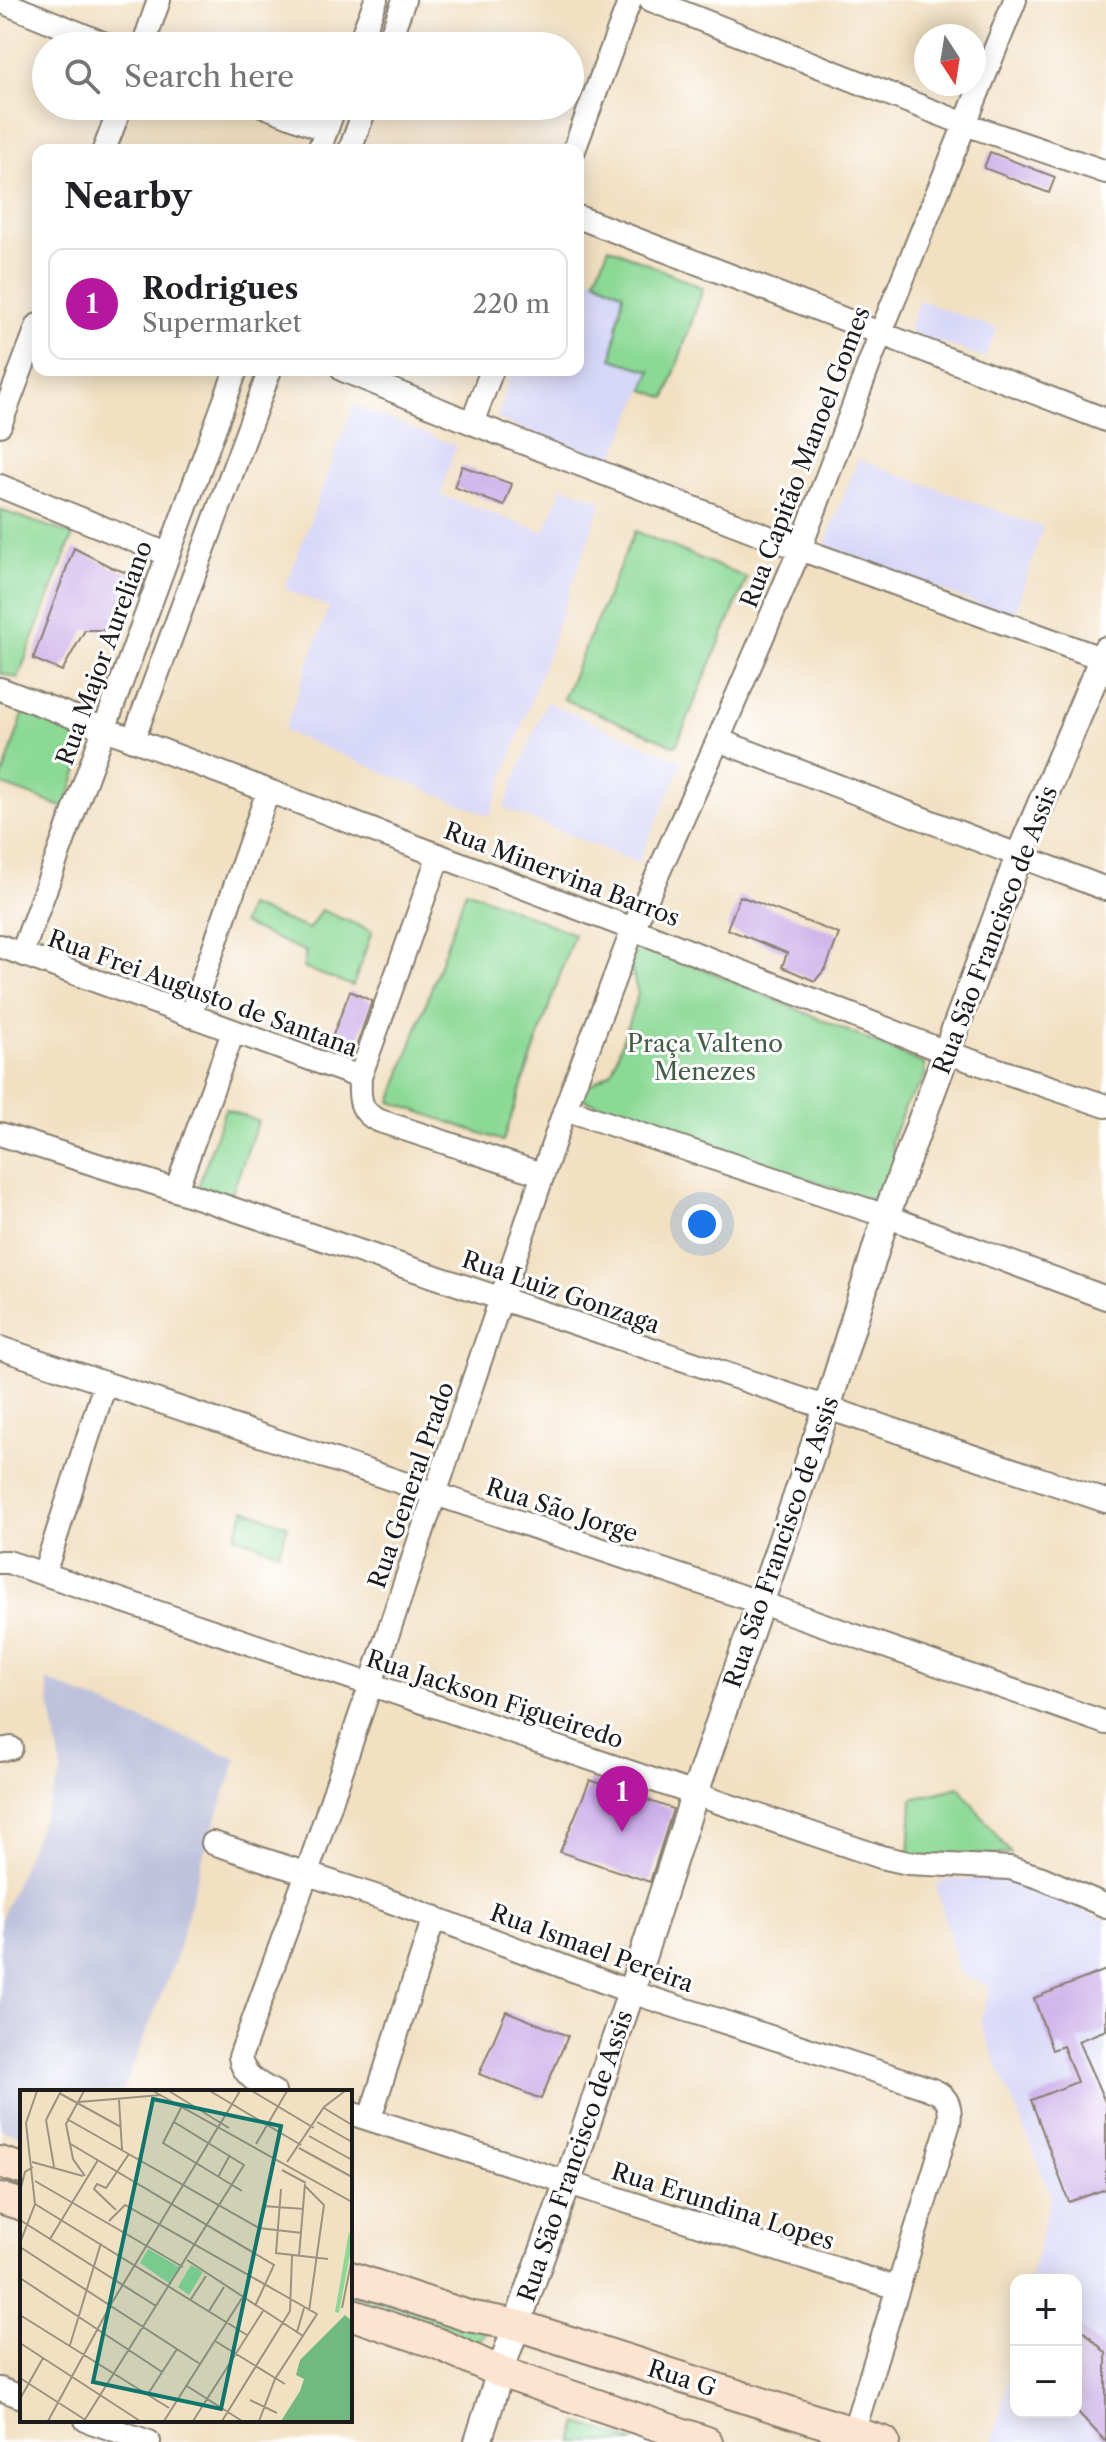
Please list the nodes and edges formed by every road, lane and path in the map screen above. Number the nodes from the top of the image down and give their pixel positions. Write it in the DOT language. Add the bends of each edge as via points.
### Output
graph roads {
  1 [pos="159,0"];
  2 [pos="376,0"];
  3 [pos="404,0"];
  4 [pos="630,0"];
  5 [pos="651,0"];
  6 [pos="1015,0"];
  7 [pos="0,1"];
  8 [pos="76,32"];
  9 [pos="148,32"];
  10 [pos="363,32"];
  11 [pos="392,32"];
  12 [pos="116,120"];
  13 [pos="288,120"];
  14 [pos="330,120"];
  15 [pos="361,120"];
  16 [pos="965,124"];
  17 [pos="323,140"];
  18 [pos="106,144"];
  19 [pos="352,144"];
  20 [pos="576,144"];
  21 [pos="1106,172"];
  22 [pos="584,219"];
  23 [pos="880,335"];
  24 [pos="32,341"];
  25 [pos="234,376"];
  26 [pos="268,376"];
  27 [pos="358,376"];
  28 [pos="490,376"];
  29 [pos="1106,420"];
  30 [pos="472,423"];
  31 [pos="0,425"];
  32 [pos="0,486"];
  33 [pos="800,549"];
  34 [pos="167,554"];
  35 [pos="1105,656"];
  36 [pos="0,689"];
  37 [pos="104,728"];
  38 [pos="133,740"];
  39 [pos="718,740"];
  40 [pos="268,791"];
  41 [pos="439,855"];
  42 [pos="1019,856"];
  43 [pos="1106,889"];
  44 [pos="633,929"];
  45 [pos="0,946"];
  46 [pos="22,953"];
  47 [pos="190,1016"];
  48 [pos="233,1032"];
  49 [pos="948,1053"];
  50 [pos="360,1077"];
  51 [pos="1106,1106"];
  52 [pos="565,1109"];
  53 [pos="0,1134"];
  54 [pos="541,1174"];
  55 [pos="176,1190"];
  56 [pos="886,1216"];
  57 [pos="1106,1298"];
  58 [pos="500,1299"];
  59 [pos="0,1348"];
  60 [pos="105,1384"];
  61 [pos="827,1408"];
  62 [pos="435,1495"];
  63 [pos="1106,1501"];
  64 [pos="4,1562"];
  65 [pos="44,1574"];
  66 [pos="761,1603"];
  67 [pos="371,1685"];
  68 [pos="1106,1723"];
  69 [pos="695,1793"];
  70 [pos="213,1843"];
  71 [pos="307,1873"];
  72 [pos="1106,1906"];
  73 [pos="434,1917"];
  74 [pos="631,1992"];
  75 [pos="271,2090"];
  76 [pos="360,2116"];
  77 [pos="0,2162"];
  78 [pos="20,2168"];
  79 [pos="567,2184"];
  80 [pos="0,2198"];
  81 [pos="20,2204"];
  82 [pos="352,2278"];
  83 [pos="897,2288"];
  84 [pos="352,2315"];
  85 [pos="517,2325"];
  86 [pos="439,2344"];
  87 [pos="500,2372"];
  88 [pos="0,2389"];
  89 [pos="20,2396"];
  90 [pos="92,2422"];
  91 [pos="117,2431"];
  92 [pos="853,2433"];
  93 [pos="149,2442"];
  94 [pos="478,2442"];
  95 [pos="707,2442"];
  96 [pos="884,2442"];
  1 -- 9 [label="street"];
  2 -- 10 [label="street"];
  3 -- 11 [label="street"];
  4 -- 20 [label="street"];
  5 -- 16 [label="street"];
  6 -- 16 [label="street, Rua Capitão Manoel Gomes"];
  7 -- 8 [label="street"];
  12 -- 18 [label="street"];
  13 -- 17 [label="street"];
  14 -- 17 [label="street"];
  15 -- 19 [label="street"];
  16 -- 21 [label="street"];
  16 -- 23 [label="street, Rua Capitão Manoel Gomes"];
  22 -- 23 [label="street"];
  23 -- 29 [label="street"];
  23 -- 33 [label="street, Rua Capitão Manoel Gomes"];
  24 -- 31 [label="street"];
  25 -- 34 [label="street, Rua Major Aureliano"];
  26 -- 38 [label="street"];
  27 -- 30 [label="street"];
  28 -- 30 [label="street"];
  30 -- 33 [label="street"];
  32 -- 34 [label="street"];
  33 -- 35 [label="street"];
  33 -- 39 [label="street, Rua Capitão Manoel Gomes"];
  34 -- 37 [label="street, Rua Major Aureliano"];
  35 -- 42 [label="street, Rua São Francisco de Assis"];
  36 -- 37 [label="street, Rua Minervina Barros"];
  37 -- 38 [label="street, Rua Minervina Barros"];
  37 -- 46 [label="street, Rua Major Aureliano"];
  38 -- 40 [label="street, Rua Minervina Barros"];
  39 -- 42 [label="street"];
  39 -- 44 [label="street, Rua Capitão Manoel Gomes"];
  40 -- 41 [label="street, Rua Minervina Barros"];
  40 -- 47 [label="street"];
  41 -- 44 [label="street, Rua Minervina Barros"];
  41 -- 50 [label="street"];
  42 -- 43 [label="street"];
  42 -- 49 [label="street, Rua São Francisco de Assis"];
  44 -- 49 [label="street, Rua Minervina Barros"];
  44 -- 52 [label="street, Rua General Prado"];
  45 -- 46 [label="street, Rua Frei Augusto de Santana"];
  46 -- 47 [label="street, Rua Frei Augusto de Santana"];
  47 -- 48 [label="street, Rua Frei Augusto de Santana"];
  48 -- 50 [label="street, Rua Frei Augusto de Santana"];
  48 -- 55 [label="street"];
  49 -- 51 [label="street, Rua Minervina Barros"];
  49 -- 56 [label="street, Rua São Francisco de Assis"];
  50 -- 54 [label="street, Rua Frei Augusto de Santana" via="359,1099 371,1118"];
  52 -- 54 [label="street, Rua General Prado"];
  52 -- 56 [label="street"];
  53 -- 55 [label="street, Rua Luiz Gonzaga"];
  54 -- 58 [label="street, Rua General Prado"];
  55 -- 58 [label="street, Rua Luiz Gonzaga"];
  56 -- 57 [label="street"];
  56 -- 61 [label="street, Rua São Francisco de Assis"];
  58 -- 61 [label="street, Rua Luiz Gonzaga"];
  58 -- 62 [label="street, Rua General Prado"];
  59 -- 60 [label="street, Rua São Jorge"];
  60 -- 62 [label="street, Rua São Jorge"];
  60 -- 65 [label="street"];
  61 -- 63 [label="street, Rua Luiz Gonzaga"];
  61 -- 66 [label="street, Rua São Francisco de Assis"];
  62 -- 66 [label="street, Rua São Jorge"];
  62 -- 67 [label="street, Rua General Prado"];
  64 -- 65 [label="street, Rua Jackson Figueiredo"];
  65 -- 67 [label="street, Rua Jackson Figueiredo"];
  66 -- 68 [label="street, Rua São Jorge"];
  66 -- 69 [label="street, Rua São Francisco de Assis"];
  67 -- 69 [label="street, Rua Jackson Figueiredo"];
  67 -- 71 [label="street, Rua General Prado"];
  69 -- 72 [label="street, Rua Jackson Figueiredo" via="881,1857 1010,1868"];
  69 -- 74 [label="street, Rua São Francisco de Assis"];
  70 -- 71 [label="street, Rua Ismael Pereira"];
  71 -- 73 [label="street, Rua Ismael Pereira"];
  71 -- 75 [label="street, Rua General Prado" via="240,2057 246,2073"];
  73 -- 74 [label="street, Rua Ismael Pereira"];
  73 -- 76 [label="street"];
  74 -- 79 [label="street, Rua São Francisco de Assis"];
  74 -- 83 [label="street, Rua Ismael Pereira" via="944,2096 950,2105 949,2123"];
  76 -- 79 [label="street, Rua Erundina Lopes"];
  77 -- 78 [label="main road"];
  79 -- 83 [label="street, Rua Erundina Lopes"];
  79 -- 85 [label="street, Rua São Francisco de Assis"];
  80 -- 81 [label="main road"];
  82 -- 85 [label="main road, Rua G"];
  83 -- 92 [label="street"];
  84 -- 86 [label="main road"];
  85 -- 86 [label="main road" via="469,2346"];
  85 -- 87 [label="street, Rua São Francisco de Assis"];
  85 -- 92 [label="main road, Rua G"];
  86 -- 87 [label="main road"];
  87 -- 94 [label="street, Rua São Francisco de Assis"];
  87 -- 95 [label="main road"];
  88 -- 89 [label="street"];
  90 -- 91 [label="street"];
  91 -- 93 [label="street"];
  92 -- 96 [label="main road, Rua G"];
}
